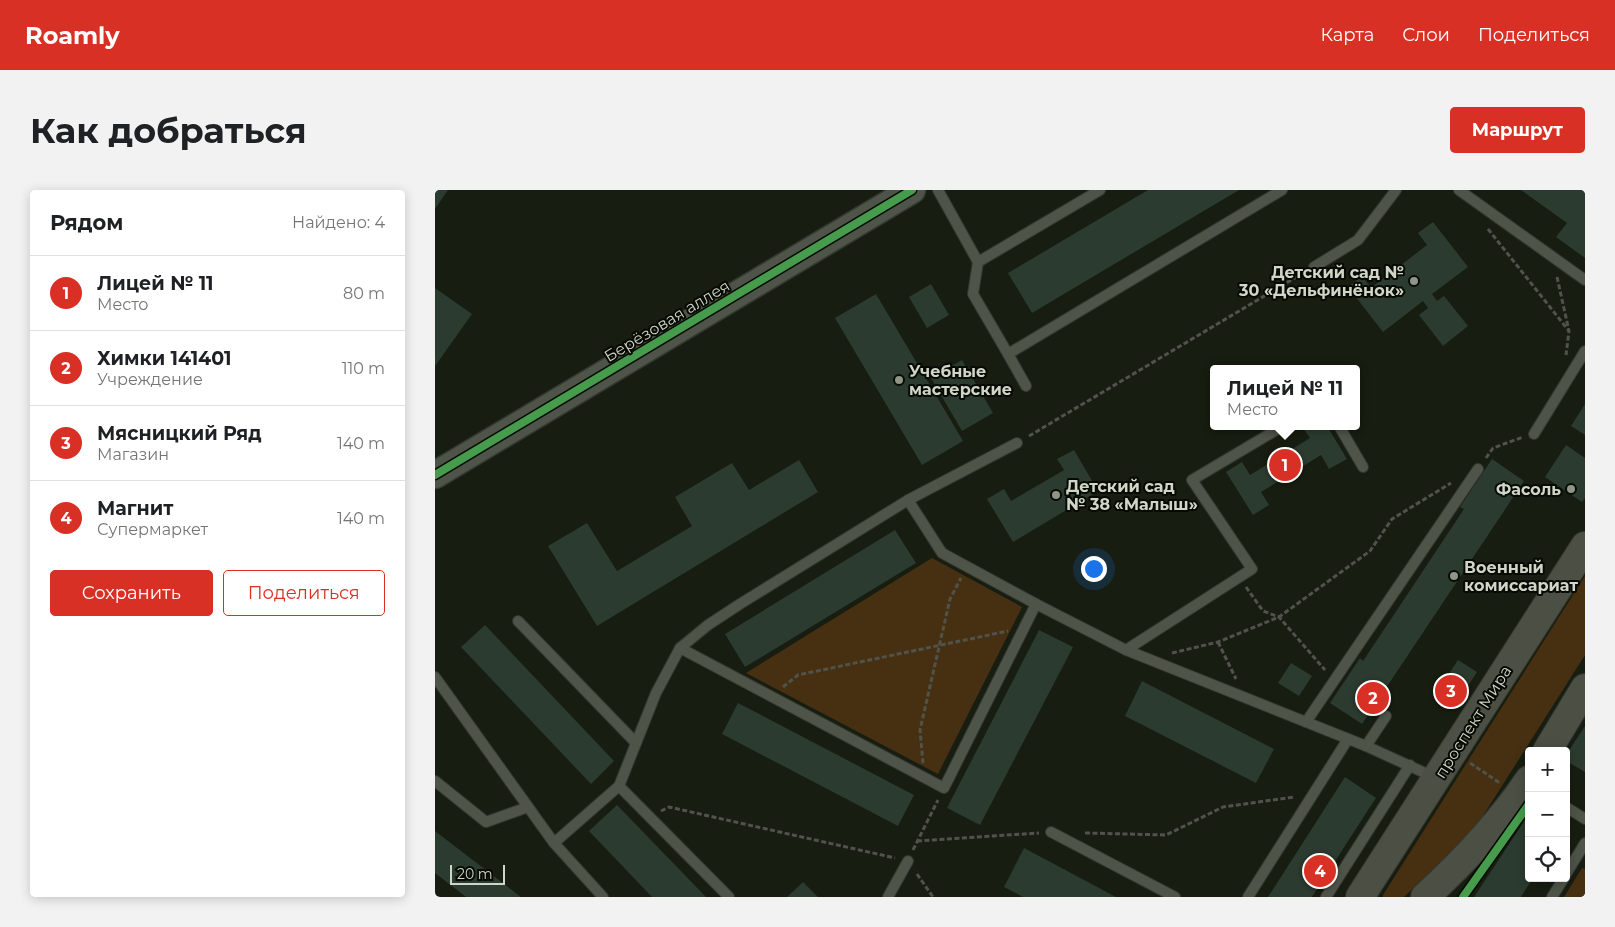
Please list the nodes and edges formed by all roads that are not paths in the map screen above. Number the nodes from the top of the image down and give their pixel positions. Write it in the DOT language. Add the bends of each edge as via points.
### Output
graph roads {
  1 [pos="912,190"];
  2 [pos="937,190"];
  3 [pos="1100,190"];
  4 [pos="1282,190"];
  5 [pos="1396,190"];
  6 [pos="1459,190"];
  7 [pos="978,262"];
  8 [pos="1314,267"];
  9 [pos="1585,280"];
  10 [pos="1585,351"];
  11 [pos="1008,354"];
  12 [pos="1026,386"];
  13 [pos="1276,430"];
  14 [pos="1341,430"];
  15 [pos="1534,434"];
  16 [pos="1017,443"];
  17 [pos="1363,467"];
  18 [pos="1478,468"];
  19 [pos="435,475"];
  20 [pos="908,500"];
  21 [pos="1585,546"];
  22 [pos="1036,604"];
  23 [pos="518,621"];
  24 [pos="680,648"];
  25 [pos="1126,650"];
  26 [pos="435,677"];
  27 [pos="1585,688"];
  28 [pos="1386,716"];
  29 [pos="1305,722"];
  30 [pos="1348,739"];
  31 [pos="636,743"];
  32 [pos="1366,746"];
  33 [pos="1549,747"];
  34 [pos="1411,766"];
  35 [pos="1437,778"];
  36 [pos="435,781"];
  37 [pos="619,786"];
  38 [pos="1525,786"];
  39 [pos="528,807"];
  40 [pos="1570,810"];
  41 [pos="1585,819"];
  42 [pos="1051,832"];
  43 [pos="554,843"];
  44 [pos="1585,843"];
  45 [pos="908,860"];
  46 [pos="1570,867"];
  47 [pos="1455,869"];
  48 [pos="1561,882"];
  49 [pos="603,897"];
  50 [pos="729,897"];
  51 [pos="888,897"];
  52 [pos="1175,897"];
  53 [pos="1248,897"];
  54 [pos="1326,897"];
  55 [pos="1360,897"];
  56 [pos="1425,897"];
  57 [pos="1438,897"];
  58 [pos="1552,897"];
  1 -- 19 [label="street, Берёзовая аллея"];
  2 -- 7 [label="lane"];
  3 -- 7 [label="lane"];
  4 -- 11 [label="lane"];
  5 -- 8 [label="lane" via="1358,240"];
  6 -- 9 [label="lane"];
  7 -- 11 [label="lane" via="973,294"];
  10 -- 15 [label="lane"];
  11 -- 12 [label="lane"];
  13 -- 25 [label="lane" via="1193,480 1252,569"];
  14 -- 17 [label="lane"];
  16 -- 20 [label="lane"];
  18 -- 29 [label="lane"];
  20 -- 22 [label="lane" via="942,553"];
  20 -- 24 [label="lane" via="707,625"];
  21 -- 35 [label="main road, проспект Мира"];
  22 -- 24 [label="lane" via="944,788"];
  22 -- 25 [label="lane"];
  23 -- 31 [label="lane"];
  24 -- 31 [label="lane" via="656,693"];
  25 -- 29 [label="lane"];
  26 -- 39 [label="lane"];
  27 -- 33 [label="main road"];
  28 -- 32 [label="lane"];
  29 -- 30 [label="lane"];
  30 -- 32 [label="lane"];
  30 -- 53 [label="lane"];
  31 -- 37 [label="lane"];
  32 -- 34 [label="lane"];
  34 -- 35 [label="lane"];
  34 -- 54 [label="lane"];
  35 -- 55 [label="main road, проспект Мира"];
  36 -- 39 [label="lane" via="486,822"];
  37 -- 43 [label="lane"];
  37 -- 50 [label="lane"];
  38 -- 47 [label="main road"];
  39 -- 43 [label="lane"];
  40 -- 41 [label="lane"];
  42 -- 52 [label="lane"];
  43 -- 49 [label="lane"];
  44 -- 46 [label="lane"];
  45 -- 51 [label="lane"];
  47 -- 56 [label="main road"];
  47 -- 57 [label="street"];
  48 -- 58 [label="lane"];
}
